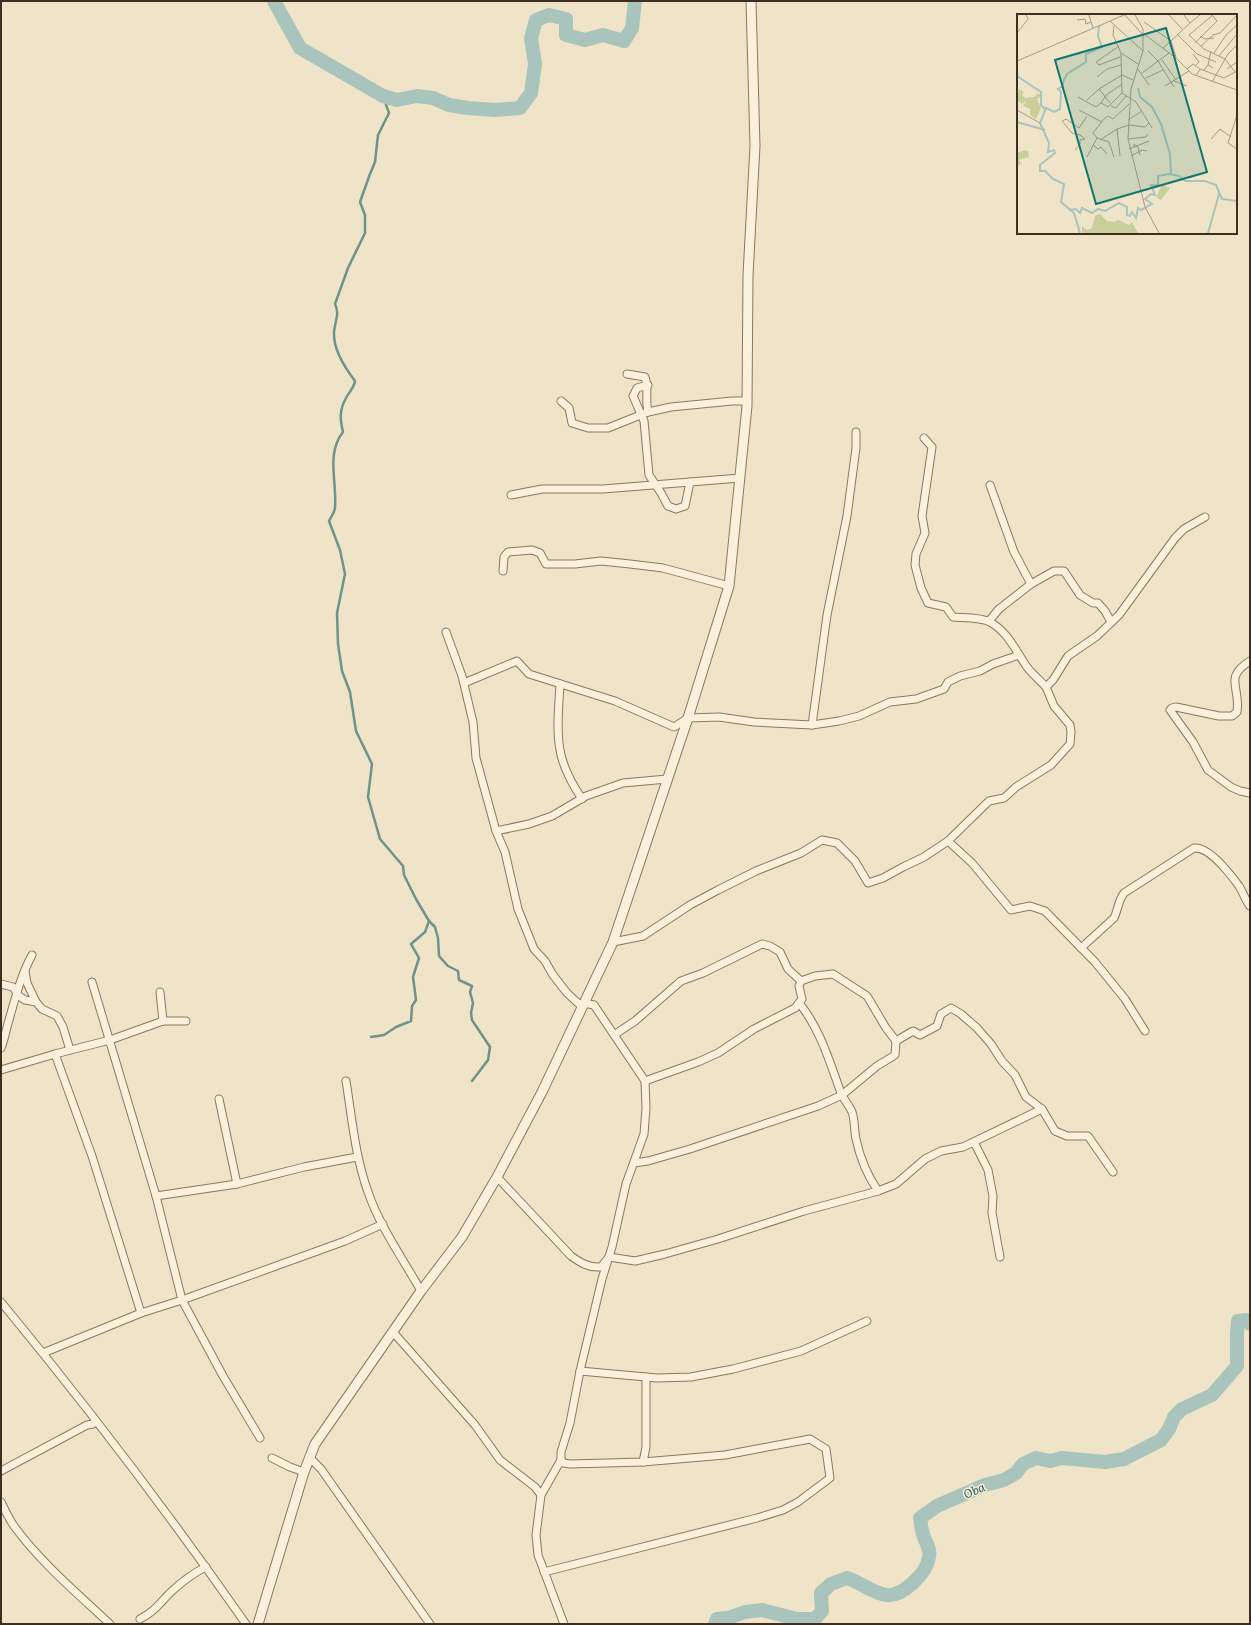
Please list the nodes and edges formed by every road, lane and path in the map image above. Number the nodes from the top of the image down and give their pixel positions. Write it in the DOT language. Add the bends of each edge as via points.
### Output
graph roads {
  1 [pos="751,1"];
  2 [pos="628,374"];
  3 [pos="648,385"];
  4 [pos="561,401"];
  5 [pos="747,401"];
  6 [pos="644,414"];
  7 [pos="856,432"];
  8 [pos="924,438"];
  9 [pos="740,478"];
  10 [pos="690,482"];
  11 [pos="655,485"];
  12 [pos="990,485"];
  13 [pos="511,495"];
  14 [pos="1205,517"];
  15 [pos="503,571"];
  16 [pos="1030,584"];
  17 [pos="729,586"];
  18 [pos="989,621"];
  19 [pos="1111,622"];
  20 [pos="446,632"];
  21 [pos="1019,655"];
  22 [pos="1250,661"];
  23 [pos="464,683"];
  24 [pos="560,684"];
  25 [pos="1046,687"];
  26 [pos="688,718"];
  27 [pos="812,725"];
  28 [pos="667,779"];
  29 [pos="1250,793"];
  30 [pos="582,798"];
  31 [pos="496,831"];
  32 [pos="948,841"];
  33 [pos="1250,906"];
  34 [pos="613,942"];
  35 [pos="1081,948"];
  36 [pos="32,955"];
  37 [pos="25,971"];
  38 [pos="801,981"];
  39 [pos="92,982"];
  40 [pos="1,984"];
  41 [pos="17,992"];
  42 [pos="160,992"];
  43 [pos="36,1002"];
  44 [pos="584,1003"];
  45 [pos="799,1003"];
  46 [pos="163,1021"];
  47 [pos="186,1021"];
  48 [pos="1145,1031"];
  49 [pos="614,1035"];
  50 [pos="110,1040"];
  51 [pos="896,1040"];
  52 [pos="1,1048"];
  53 [pos="70,1050"];
  54 [pos="55,1054"];
  55 [pos="1,1070"];
  56 [pos="346,1081"];
  57 [pos="645,1081"];
  58 [pos="842,1095"];
  59 [pos="219,1099"];
  60 [pos="1042,1110"];
  61 [pos="974,1142"];
  62 [pos="357,1157"];
  63 [pos="634,1164"];
  64 [pos="1113,1172"];
  65 [pos="496,1177"];
  66 [pos="237,1184"];
  67 [pos="878,1191"];
  68 [pos="156,1196"];
  69 [pos="383,1224"];
  70 [pos="609,1257"];
  71 [pos="1000,1257"];
  72 [pos="421,1291"];
  73 [pos="182,1300"];
  74 [pos="1,1302"];
  75 [pos="141,1314"];
  76 [pos="867,1321"];
  77 [pos="393,1332"];
  78 [pos="43,1353"];
  79 [pos="580,1371"];
  80 [pos="646,1377"];
  81 [pos="95,1421"];
  82 [pos="260,1438"];
  83 [pos="309,1456"];
  84 [pos="272,1458"];
  85 [pos="561,1460"];
  86 [pos="643,1462"];
  87 [pos="1,1470"];
  88 [pos="304,1472"];
  89 [pos="541,1495"];
  90 [pos="1,1502"];
  91 [pos="206,1567"];
  92 [pos="544,1572"];
  93 [pos="140,1619"];
  94 [pos="258,1623"];
  95 [pos="110,1624"];
  96 [pos="246,1624"];
  97 [pos="430,1624"];
  98 [pos="564,1624"];
  1 -- 5 [label="street" via="755,146 748,275"];
  2 -- 3 [label="street" via="644,377"];
  3 -- 6 [label="street"];
  3 -- 6 [label="street" via="637,388 633,396"];
  4 -- 6 [label="street" via="569,408 572,423 588,428 608,428"];
  5 -- 6 [label="street" via="671,407"];
  5 -- 9 [label="street"];
  6 -- 11 [label="street" via="649,475"];
  7 -- 27 [label="street" via="847,516 827,615"];
  8 -- 18 [label="street" via="932,447 922,516 925,532 916,554 915,565 921,588 928,603 946,607 953,617"];
  9 -- 10 [label="street"];
  9 -- 17 [label="street"];
  10 -- 11 [label="street"];
  10 -- 11 [label="street" via="685,506 676,509 668,506"];
  11 -- 13 [label="street" via="603,489 542,489"];
  12 -- 16 [label="street" via="1014,552"];
  14 -- 19 [label="street" via="1184,529 1175,538 1119,615"];
  15 -- 17 [label="street" via="504,557 508,552 532,550 540,553 546,564 601,561 630,564 663,568"];
  16 -- 18 [label="street" via="999,609"];
  16 -- 19 [label="street" via="1054,571 1064,572 1080,595 1098,603"];
  17 -- 26 [label="street"];
  18 -- 21 [label="street" via="1001,630"];
  19 -- 25 [label="street" via="1097,636 1068,656"];
  20 -- 23 [label="street"];
  21 -- 25 [label="street"];
  21 -- 27 [label="street" via="960,676 937,692 916,699 890,702 859,716"];
  22 -- 29 [label="street" via="1239,668 1235,675 1239,702 1237,712 1232,716 1219,716 1176,707 1170,710 1208,770 1231,787"];
  23 -- 24 [label="street" via="517,661 529,674"];
  23 -- 31 [label="street" via="473,722 476,758"];
  24 -- 26 [label="street" via="615,701 674,727"];
  24 -- 30 [label="street" via="560,751 570,780"];
  25 -- 32 [label="street" via="1054,706 1070,725 1070,744 1051,765 1016,787 1004,798 989,802"];
  26 -- 27 [label="street" via="719,717"];
  26 -- 28 [label="street"];
  28 -- 30 [label="street" via="623,783"];
  28 -- 34 [label="street"];
  30 -- 31 [label="street" via="552,816"];
  31 -- 44 [label="street" via="505,852 518,909 534,949 567,993 579,1004"];
  32 -- 34 [label="street" via="924,857 868,883 855,861 837,843 822,840 801,853 756,871 690,905 643,936"];
  32 -- 35 [label="street" via="972,863 1011,910 1030,906 1045,911"];
  33 -- 35 [label="street" via="1228,871 1198,847 1124,893 1114,918"];
  34 -- 44 [label="street"];
  35 -- 48 [label="street" via="1125,999"];
  36 -- 37 [label="street"];
  37 -- 41 [label="street"];
  37 -- 43 [label="street" via="27,983"];
  38 -- 45 [label="street" via="799,986 802,999"];
  38 -- 49 [label="street" via="788,969 780,952 762,944 703,974 681,981 635,1021"];
  38 -- 51 [label="street" via="833,974 868,996"];
  39 -- 50 [label="street"];
  40 -- 41 [label="street" via="13,987"];
  41 -- 43 [label="street" via="25,1000"];
  41 -- 52 [label="street" via="6,1038"];
  42 -- 46 [label="street"];
  43 -- 53 [label="street" via="42,1009 57,1016"];
  44 -- 49 [label="street" via="594,1005"];
  44 -- 65 [label="street" via="542,1092"];
  45 -- 57 [label="street" via="795,1008 754,1029 718,1053"];
  45 -- 58 [label="street" via="809,1014"];
  46 -- 47 [label="street"];
  46 -- 50 [label="street"];
  49 -- 57 [label="street"];
  50 -- 53 [label="street"];
  50 -- 68 [label="street"];
  51 -- 58 [label="street" via="895,1055 877,1066"];
  51 -- 60 [label="street" via="913,1031 920,1035 931,1029 936,1026 941,1014 951,1008 977,1028 1016,1075 1026,1097"];
  53 -- 54 [label="street"];
  54 -- 55 [label="street"];
  54 -- 75 [label="street" via="92,1156"];
  56 -- 62 [label="street"];
  57 -- 63 [label="street" via="644,1134"];
  58 -- 63 [label="street" via="776,1121"];
  58 -- 67 [label="street" via="852,1112 856,1138 868,1177"];
  59 -- 66 [label="street"];
  60 -- 61 [label="street"];
  60 -- 64 [label="street" via="1055,1131 1067,1136 1088,1136"];
  61 -- 67 [label="street" via="964,1147 941,1151 925,1159 896,1184"];
  61 -- 71 [label="street" via="988,1170"];
  62 -- 66 [label="street"];
  62 -- 69 [label="street" via="368,1193"];
  63 -- 70 [label="street" via="626,1184"];
  65 -- 70 [label="street" via="571,1256 595,1267 602,1267"];
  65 -- 72 [label="street" via="462,1237"];
  66 -- 68 [label="street"];
  67 -- 70 [label="street" via="804,1210 665,1254 635,1261"];
  68 -- 73 [label="street"];
  69 -- 72 [label="street"];
  69 -- 73 [label="street" via="345,1241"];
  70 -- 79 [label="street"];
  72 -- 77 [label="street"];
  73 -- 75 [label="street"];
  73 -- 82 [label="street"];
  74 -- 78 [label="street"];
  75 -- 78 [label="street"];
  76 -- 80 [label="street" via="801,1351 733,1369 691,1377"];
  77 -- 83 [label="street"];
  77 -- 89 [label="street" via="475,1425 500,1460 535,1487"];
  78 -- 81 [label="street"];
  79 -- 80 [label="street"];
  79 -- 85 [label="street"];
  80 -- 86 [label="street" via="646,1447"];
  81 -- 87 [label="street"];
  81 -- 91 [label="street"];
  83 -- 88 [label="street"];
  83 -- 97 [label="street" via="321,1469"];
  84 -- 88 [label="street"];
  85 -- 86 [label="street" via="570,1464"];
  85 -- 89 [label="street"];
  86 -- 92 [label="street" via="725,1455 810,1439 826,1449 830,1478 784,1510"];
  88 -- 94 [label="street"];
  89 -- 92 [label="street" via="536,1535 538,1555"];
  90 -- 95 [label="street" via="13,1526 60,1577"];
  91 -- 93 [label="street" via="195,1572 151,1613"];
  91 -- 96 [label="street"];
  92 -- 98 [label="street"];
}
